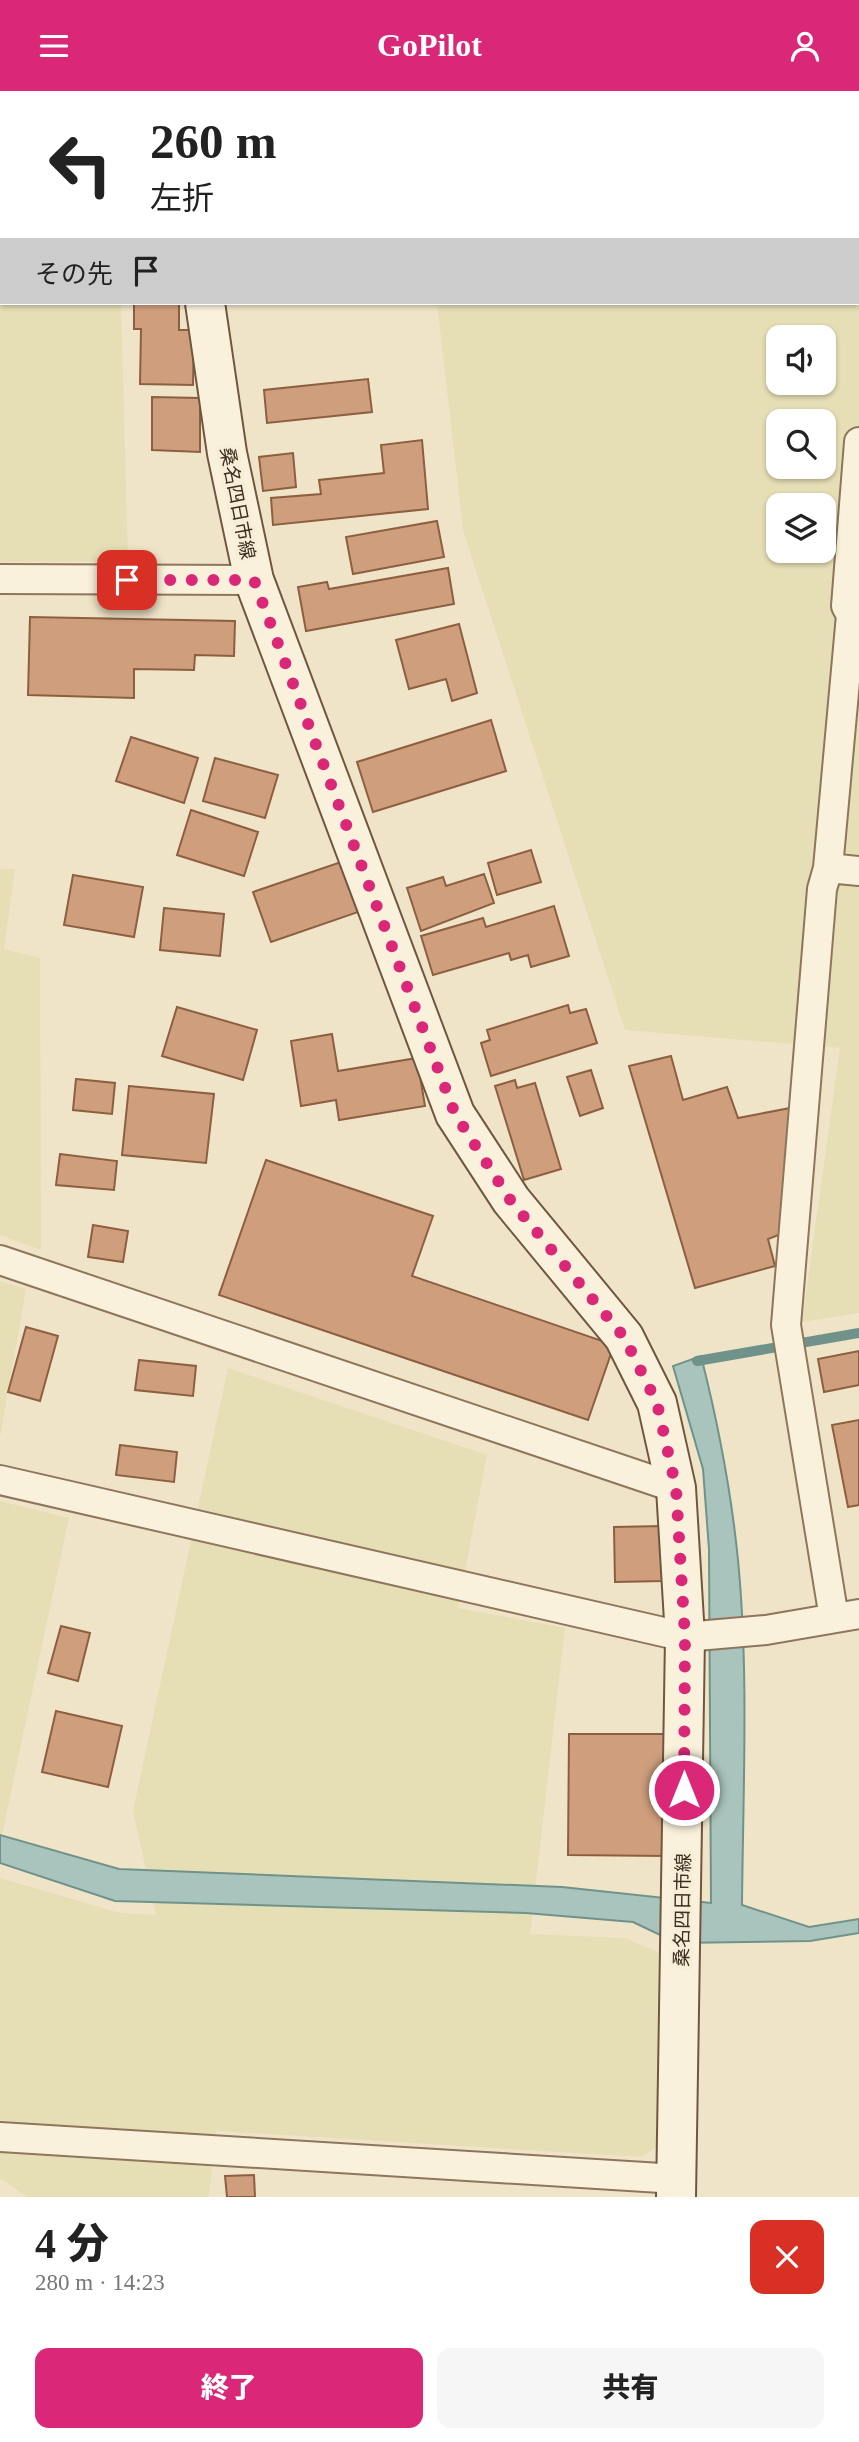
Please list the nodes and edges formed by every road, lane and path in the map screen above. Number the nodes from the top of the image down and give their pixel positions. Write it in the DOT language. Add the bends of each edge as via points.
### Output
graph roads {
  1 [pos="205,305"];
  2 [pos="859,442"];
  3 [pos="0,579"];
  4 [pos="254,580"];
  5 [pos="828,868"];
  6 [pos="859,871"];
  7 [pos="0,1260"];
  8 [pos="0,1480"];
  9 [pos="676,1488"];
  10 [pos="847,1616"];
  11 [pos="685,1637"];
  12 [pos="0,2137"];
  13 [pos="676,2188"];
  1 -- 4 [label="main road, 桑名四日市線"];
  2 -- 5 [label="street" via="846,606 851,615"];
  3 -- 4 [label="street"];
  4 -- 9 [label="main road, 桑名四日市線" via="455,1114 511,1201 624,1337 657,1403"];
  5 -- 6 [label="street"];
  5 -- 10 [label="street" via="822,889 787,1331"];
  7 -- 9 [label="street"];
  8 -- 11 [label="street"];
  9 -- 11 [label="main road, 桑名四日市線"];
  10 -- 11 [label="street"];
  11 -- 13 [label="main road, 桑名四日市線"];
  12 -- 13 [label="street"];
}
